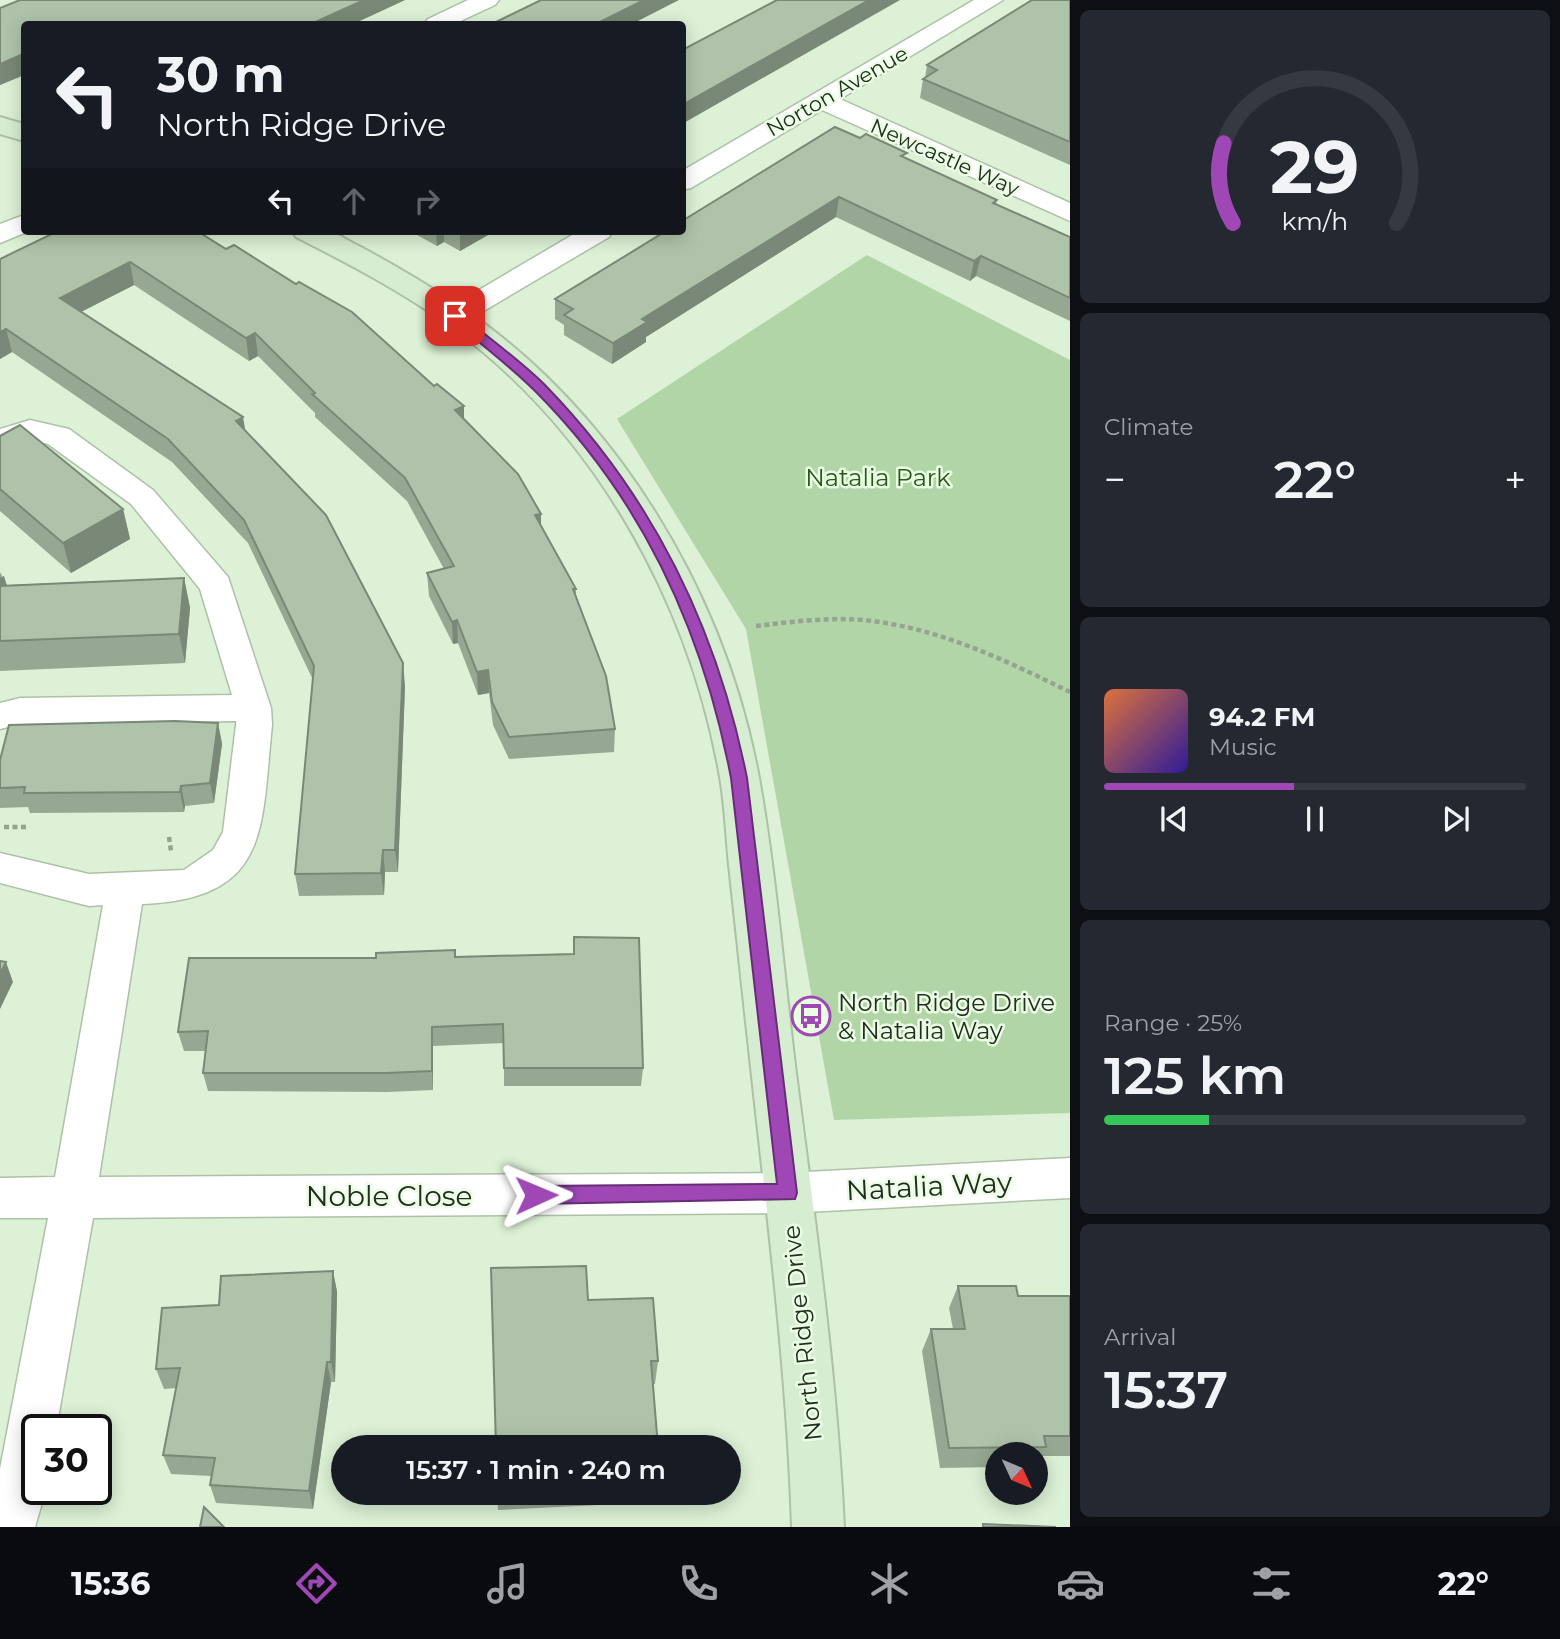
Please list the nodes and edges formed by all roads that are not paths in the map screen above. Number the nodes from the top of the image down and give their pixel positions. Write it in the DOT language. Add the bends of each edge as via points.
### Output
graph roads {
  1 [pos="487,0"];
  2 [pos="991,0"];
  3 [pos="442,21"];
  4 [pos="821,100"];
  5 [pos="0,125"];
  6 [pos="21,132"];
  7 [pos="686,180"];
  8 [pos="1070,213"];
  9 [pos="21,224"];
  10 [pos="0,235"];
  11 [pos="314,235"];
  12 [pos="592,235"];
  13 [pos="455,316"];
  14 [pos="0,440"];
  15 [pos="253,708"];
  16 [pos="0,716"];
  17 [pos="0,868"];
  18 [pos="125,889"];
  19 [pos="1070,1178"];
  20 [pos="788,1193"];
  21 [pos="0,1198"];
  22 [pos="74,1199"];
  23 [pos="17,1511"];
  24 [pos="818,1527"];
  1 -- 3 [label="street"];
  2 -- 4 [label="street, Norton Avenue"];
  4 -- 7 [label="street, Norton Avenue"];
  4 -- 8 [label="street, Newcastle Way"];
  5 -- 6 [label="street"];
  9 -- 10 [label="street"];
  11 -- 13 [label="street, North Ridge Drive" via="378,267"];
  12 -- 13 [label="street"];
  13 -- 20 [label="street, North Ridge Drive" via="539,387 605,461 658,543 700,634 727,719 739,778"];
  14 -- 15 [label="street" via="30,430 58,436 142,497 216,585"];
  15 -- 16 [label="street" via="20,711"];
  15 -- 18 [label="street" via="242,832 236,849 227,861 192,884"];
  17 -- 18 [label="street" via="89,890"];
  18 -- 22 [label="street"];
  19 -- 20 [label="street, Natalia Way"];
  20 -- 22 [label="street, Noble Close"];
  20 -- 24 [label="street, North Ridge Drive" via="817,1474"];
  21 -- 22 [label="street, Noble Close"];
  22 -- 23 [label="street"];
}
